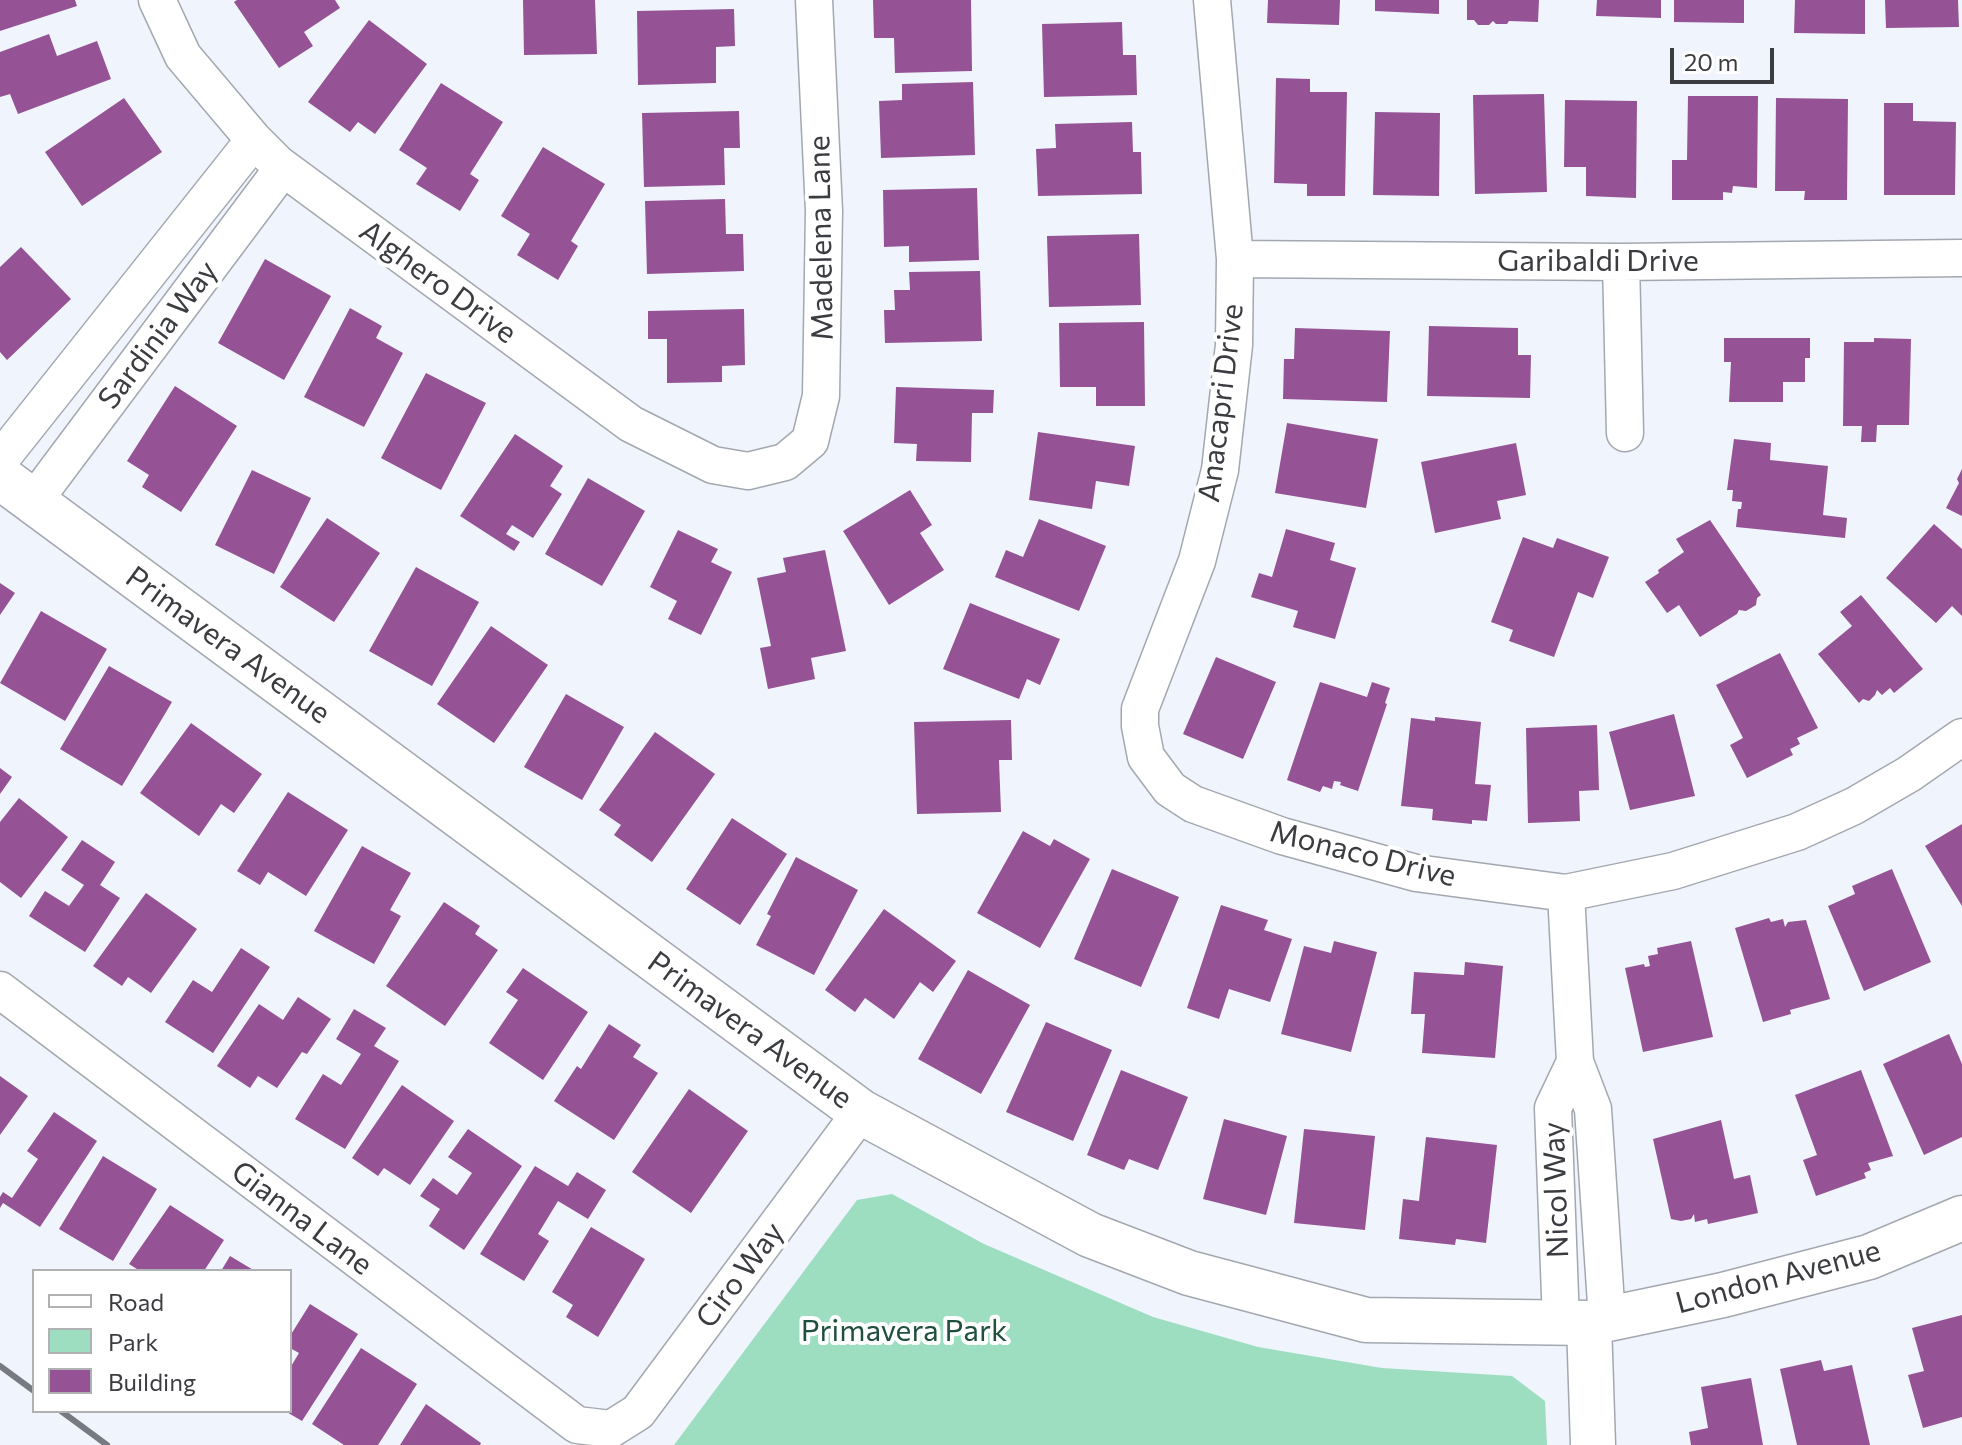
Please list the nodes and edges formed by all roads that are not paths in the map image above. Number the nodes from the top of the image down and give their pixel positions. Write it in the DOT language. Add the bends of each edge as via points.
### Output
graph roads {
  1 [pos="157,0"];
  2 [pos="814,0"];
  3 [pos="1212,0"];
  4 [pos="254,140"];
  5 [pos="283,168"];
  6 [pos="1962,258"];
  7 [pos="1235,259"];
  8 [pos="1621,262"];
  9 [pos="1625,433"];
  10 [pos="785,462"];
  11 [pos="12,482"];
  12 [pos="1161,655"];
  13 [pos="1962,737"];
  14 [pos="1566,893"];
  15 [pos="0,990"];
  16 [pos="861,1112"];
  17 [pos="1962,1218"];
  18 [pos="1586,1321"];
  19 [pos="611,1429"];
  20 [pos="1593,1445"];
  1 -- 4 [label="street, Alghero Drive" via="183,56"];
  2 -- 10 [label="street, Madelena Lane" via="824,211 821,396 810,441"];
  3 -- 7 [label="street, Anacapri Drive"];
  4 -- 5 [label="street, Alghero Drive"];
  4 -- 11 [label="street, Sardinia Way"];
  5 -- 10 [label="street, Alghero Drive" via="631,424 713,465 748,471"];
  5 -- 11 [label="street, Sardinia Way"];
  6 -- 8 [label="street, Garibaldi Drive"];
  7 -- 8 [label="street, Garibaldi Drive"];
  7 -- 12 [label="street, Anacapri Drive" via="1234,345 1220,470 1197,561"];
  8 -- 9 [label="street"];
  11 -- 16 [label="street, Primavera Avenue"];
  12 -- 14 [label="street, Monaco Drive" via="1140,709 1146,757 1170,789 1193,804 1282,836 1416,873"];
  13 -- 14 [label="street, Monaco Drive" via="1854,806 1797,832 1673,871"];
  14 -- 18 [label="street, Nicol Way" via="1575,1062 1593,1109"];
  15 -- 19 [label="street, Gianna Lane" via="577,1425"];
  16 -- 18 [label="street, Primavera Avenue" via="1090,1235 1189,1273 1366,1320"];
  16 -- 19 [label="street, Ciro Way" via="638,1412"];
  17 -- 18 [label="street, London Avenue" via="1869,1257 1723,1295"];
  18 -- 20 [label="street, Nicol Way"];
}
